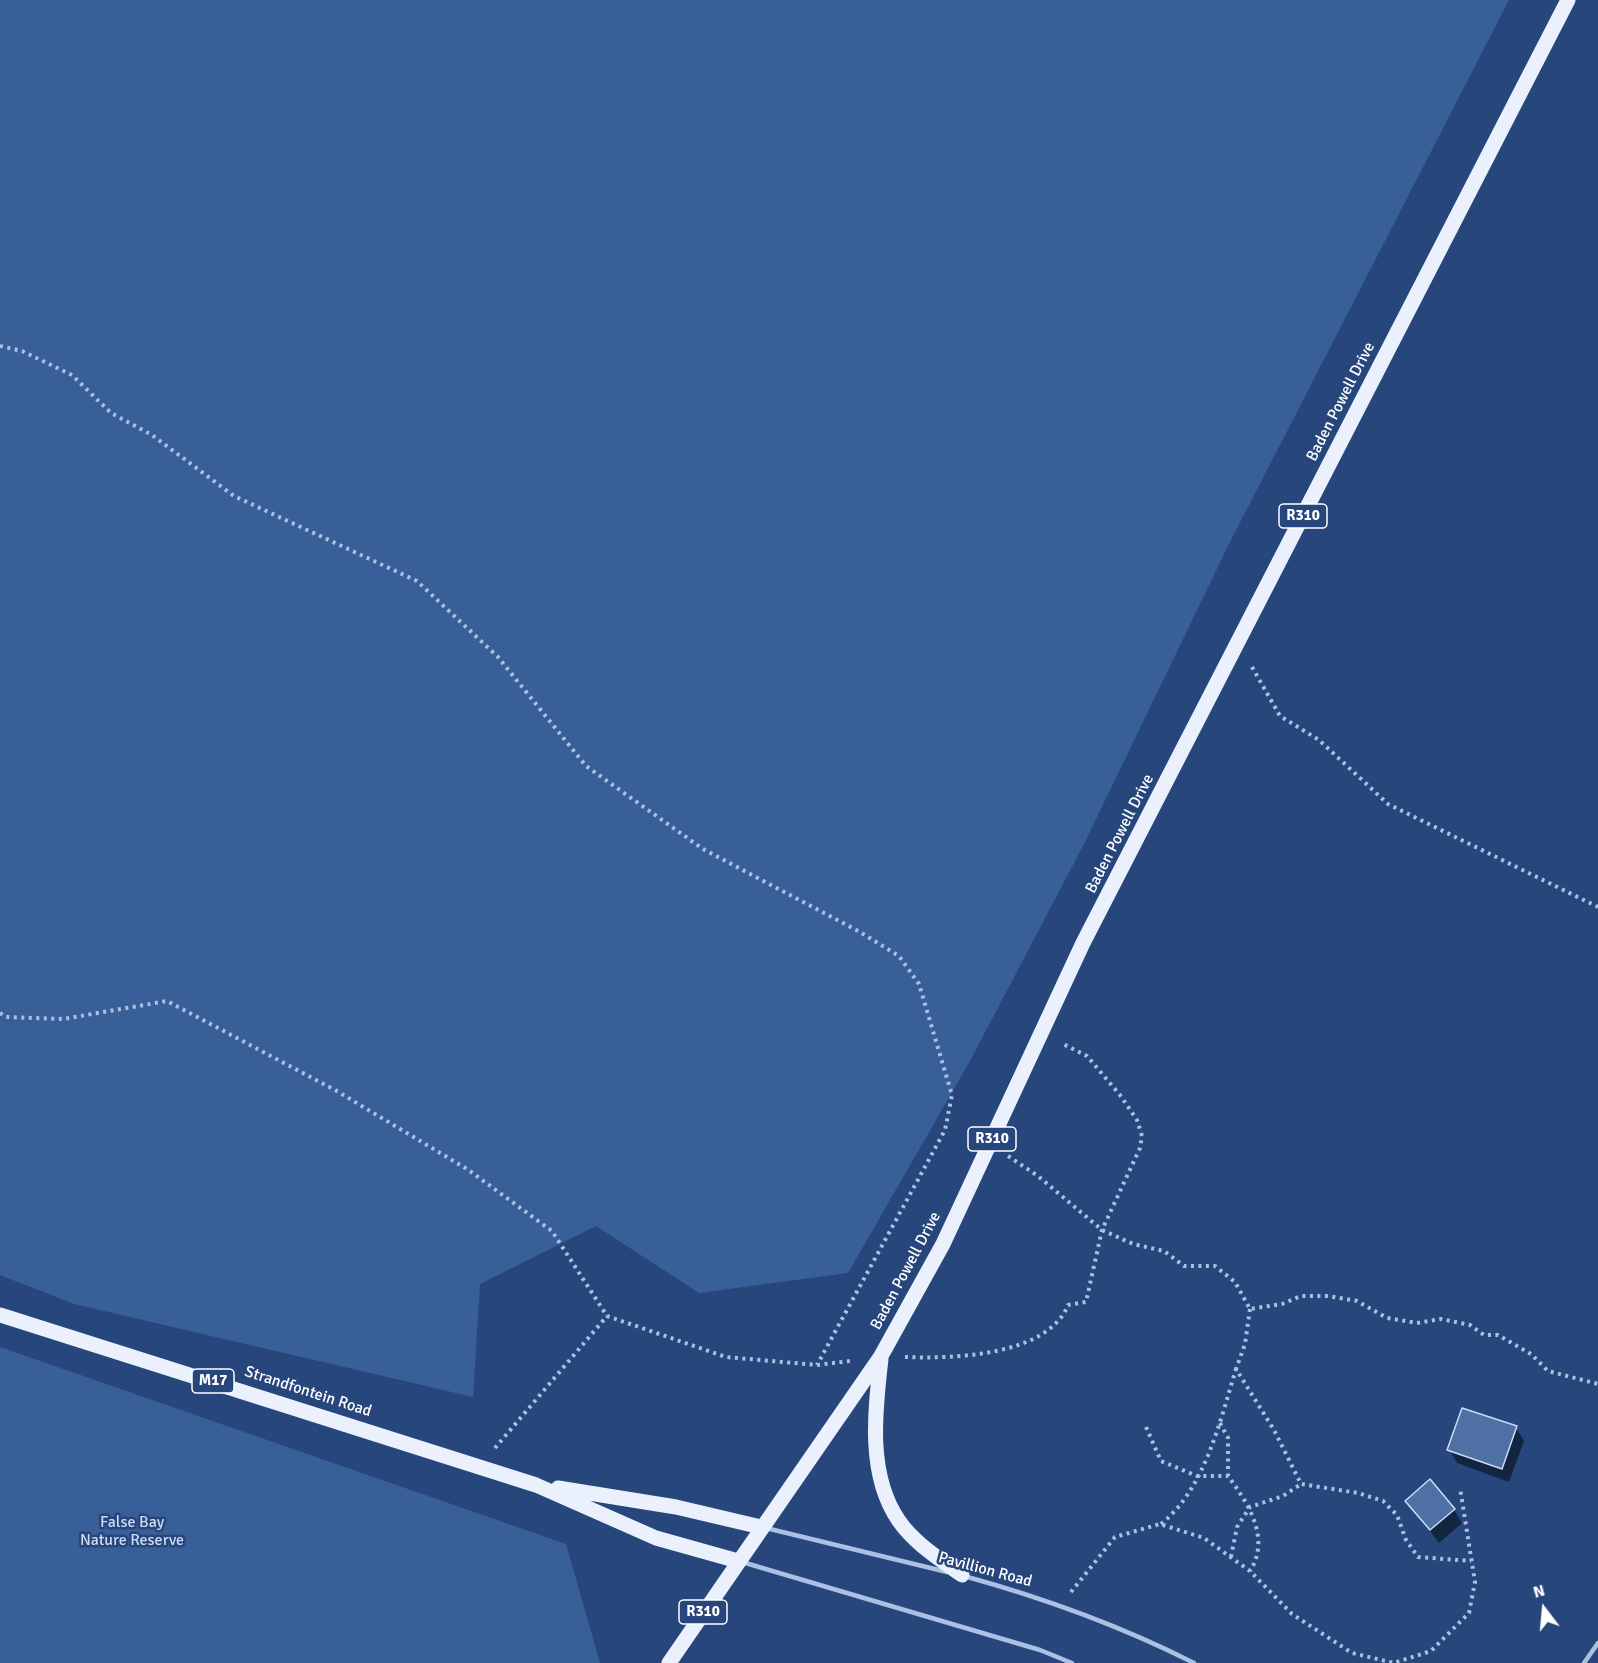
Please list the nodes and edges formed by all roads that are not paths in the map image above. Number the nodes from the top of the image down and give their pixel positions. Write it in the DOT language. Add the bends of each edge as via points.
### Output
graph roads {
  1 [pos="1568,0"];
  2 [pos="0,1315"];
  3 [pos="881,1356"];
  4 [pos="536,1485"];
  5 [pos="761,1527"];
  6 [pos="738,1561"];
  7 [pos="962,1575"];
  8 [pos="1598,1643"];
  9 [pos="669,1663"];
  10 [pos="1072,1663"];
  11 [pos="1194,1663"];
  12 [pos="1584,1663"];
  1 -- 3 [label="main road, Baden Powell Drive / R310" via="1083,943 943,1244"];
  2 -- 4 [label="main road, Strandfontein Road / M17"];
  3 -- 5 [label="main road, Baden Powell Drive / R310"];
  3 -- 7 [label="main road" via="875,1419 883,1488 899,1521 913,1538"];
  4 -- 5 [label="main road, Strandfontein Road / M17" via="676,1507"];
  4 -- 6 [label="main road, Strandfontein Road / M17" via="656,1538"];
  5 -- 6 [label="main road, Baden Powell Drive / R310"];
  5 -- 7 [label="lane, Pavillion Road"];
  6 -- 9 [label="main road, Baden Powell Drive / R310"];
  6 -- 10 [label="lane" via="1040,1650"];
  7 -- 11 [label="lane, Pavillion Road" via="1062,1605"];
  8 -- 12 [label="lane"];
}
